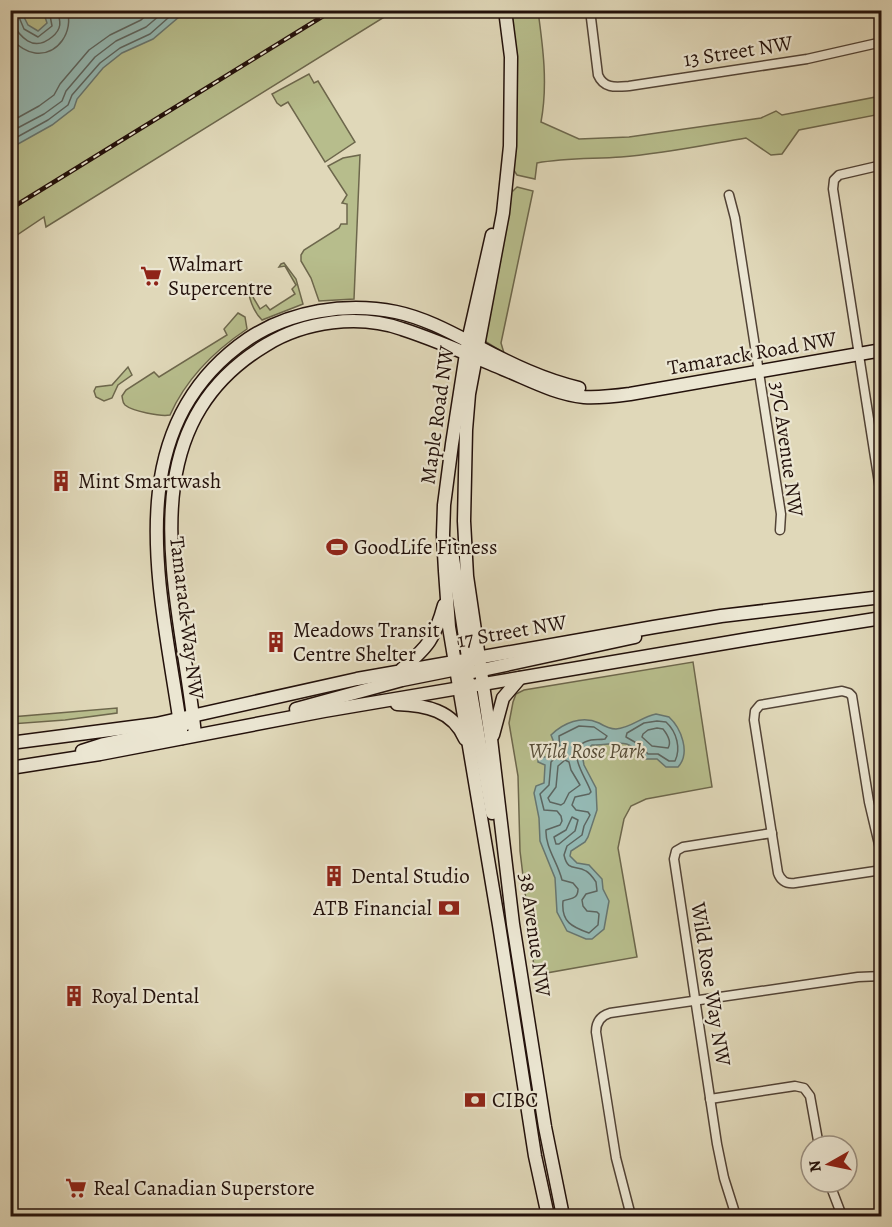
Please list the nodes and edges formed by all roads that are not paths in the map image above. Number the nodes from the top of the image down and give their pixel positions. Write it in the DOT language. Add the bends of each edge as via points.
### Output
graph roads {
  1 [pos="505,10"];
  2 [pos="590,10"];
  3 [pos="882,42"];
  4 [pos="882,165"];
  5 [pos="729,195"];
  6 [pos="472,349"];
  7 [pos="882,350"];
  8 [pos="858,354"];
  9 [pos="758,371"];
  10 [pos="447,478"];
  11 [pos="882,502"];
  12 [pos="780,530"];
  13 [pos="882,597"];
  14 [pos="446,598"];
  15 [pos="882,618"];
  16 [pos="467,670"];
  17 [pos="400,671"];
  18 [pos="520,678"];
  19 [pos="483,684"];
  20 [pos="375,703"];
  21 [pos="193,716"];
  22 [pos="243,727"];
  23 [pos="181,728"];
  24 [pos="195,735"];
  25 [pos="491,740"];
  26 [pos="10,743"];
  27 [pos="469,751"];
  28 [pos="10,768"];
  29 [pos="772,833"];
  30 [pos="882,857"];
  31 [pos="882,870"];
  32 [pos="508,881"];
  33 [pos="882,976"];
  34 [pos="696,1001"];
  35 [pos="710,1099"];
  36 [pos="817,1134"];
  37 [pos="834,1194"];
  38 [pos="548,1216"];
  39 [pos="563,1216"];
  40 [pos="631,1216"];
  41 [pos="736,1216"];
  42 [pos="842,1216"];
  1 -- 6 [label="main road, Maple Road NW" via="511,57 506,178 497,245"];
  2 -- 3 [label="street, 13 Street NW" via="598,72 601,81 611,86 807,59"];
  4 -- 8 [label="street" via="834,180"];
  5 -- 9 [label="street, 37C Avenue NW"];
  6 -- 9 [label="main road, Tamarack Road NW" via="558,392 597,397"];
  6 -- 10 [label="main road, Maple Road NW"];
  6 -- 16 [label="main road, Maple Road NW" via="464,521"];
  6 -- 21 [label="main road, Tamarack Way NW" via="386,324 356,321 319,325 287,334 259,349 227,373 207,396 182,446 170,521 175,590"];
  6 -- 23 [label="main road, Tamarack Way NW" via="417,317 357,308 316,312 277,323 251,337 202,380 173,429 165,453 156,516 159,576"];
  7 -- 8 [label="main road, Tamarack Road NW"];
  8 -- 9 [label="main road, Tamarack Road NW"];
  8 -- 11 [label="street"];
  9 -- 12 [label="street, 37C Avenue NW" via="781,514"];
  10 -- 14 [label="main road, Maple Road NW" via="443,535"];
  10 -- 16 [label="main road" via="452,556"];
  13 -- 16 [label="main road" via="654,627 613,643"];
  14 -- 16 [label="main road, Maple Road NW"];
  14 -- 17 [label="main road" via="436,633"];
  15 -- 18 [label="main road"];
  16 -- 17 [label="main road, 17 Street NW"];
  16 -- 19 [label="main road, 38 Avenue NW"];
  16 -- 20 [label="main road, 17 Street NW"];
  16 -- 22 [label="main road" via="402,680"];
  16 -- 27 [label="main road, 38 Avenue NW"];
  16 -- 32 [label="main road" via="497,843"];
  17 -- 21 [label="main road, 17 Street NW"];
  18 -- 19 [label="main road"];
  18 -- 25 [label="main road" via="503,698"];
  19 -- 25 [label="main road, 38 Avenue NW"];
  20 -- 22 [label="main road, 17 Street NW"];
  20 -- 27 [label="main road" via="421,705 439,711 462,733"];
  21 -- 23 [label="main road, 17 Street NW"];
  21 -- 24 [label="main road, Tamarack Way NW"];
  22 -- 24 [label="main road, 17 Street NW"];
  23 -- 24 [label="main road, 17 Street NW"];
  23 -- 26 [label="main road, 17 Street NW"];
  23 -- 28 [label="main road"];
  25 -- 32 [label="main road, 38 Avenue NW"];
  27 -- 38 [label="main road, 38 Avenue NW"];
  29 -- 30 [label="street" via="754,720 757,708 842,691 849,693 854,702 869,802"];
  29 -- 31 [label="street" via="778,873 784,882 795,884"];
  29 -- 34 [label="street, Wild Rose Way NW" via="687,846 675,855"];
  32 -- 39 [label="main road, 38 Avenue NW" via="543,1115"];
  33 -- 34 [label="street"];
  34 -- 35 [label="street, Wild Rose Way NW"];
  34 -- 40 [label="street" via="610,1013 597,1024 612,1133"];
  35 -- 36 [label="street" via="795,1086 804,1088 810,1096"];
  35 -- 41 [label="street, Wild Rose Way NW" via="720,1161"];
  37 -- 42 [label="street"];
}
